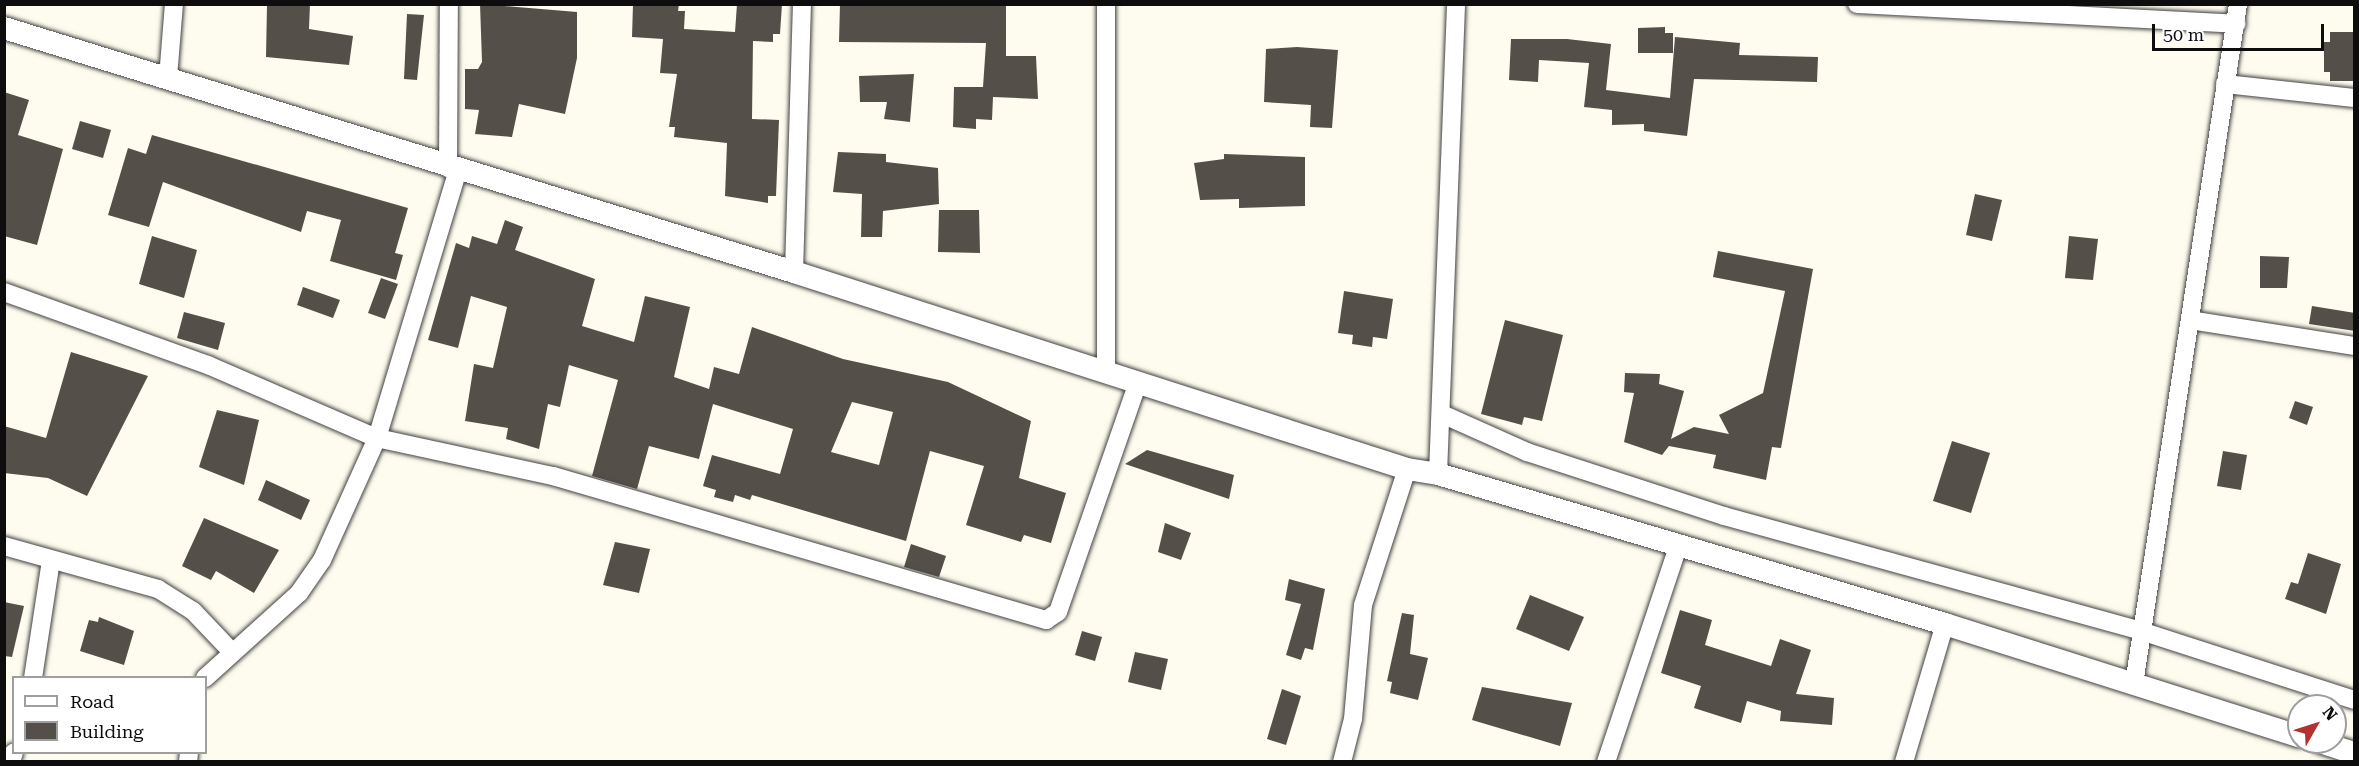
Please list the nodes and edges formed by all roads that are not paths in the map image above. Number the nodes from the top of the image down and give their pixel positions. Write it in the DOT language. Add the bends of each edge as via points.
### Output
graph roads {
  1 [pos="174,4"];
  2 [pos="449,4"];
  3 [pos="802,4"];
  4 [pos="1106,4"];
  5 [pos="1456,4"];
  6 [pos="1857,4"];
  7 [pos="2238,4"];
  8 [pos="1918,6"];
  9 [pos="2236,24"];
  10 [pos="4,28"];
  11 [pos="168,78"];
  12 [pos="2225,84"];
  13 [pos="2355,98"];
  14 [pos="453,168"];
  15 [pos="794,272"];
  16 [pos="4,292"];
  17 [pos="2190,320"];
  18 [pos="2355,346"];
  19 [pos="1106,370"];
  20 [pos="1138,382"];
  21 [pos="1444,415"];
  22 [pos="376,438"];
  23 [pos="1407,469"];
  24 [pos="1438,474"];
  25 [pos="4,546"];
  26 [pos="1678,547"];
  27 [pos="51,560"];
  28 [pos="1945,624"];
  29 [pos="2144,632"];
  30 [pos="230,650"];
  31 [pos="33,676"];
  32 [pos="207,676"];
  33 [pos="2134,684"];
  34 [pos="2355,700"];
  35 [pos="2287,732"];
  36 [pos="1342,762"];
  37 [pos="1606,762"];
  38 [pos="1904,762"];
  1 -- 11 [label="street"];
  2 -- 14 [label="street"];
  3 -- 15 [label="street"];
  4 -- 19 [label="street"];
  5 -- 21 [label="street"];
  6 -- 8 [label="street"];
  7 -- 9 [label="street"];
  8 -- 9 [label="street"];
  9 -- 12 [label="street"];
  10 -- 11 [label="street"];
  11 -- 14 [label="street"];
  12 -- 13 [label="street"];
  12 -- 17 [label="street"];
  14 -- 15 [label="street"];
  14 -- 22 [label="street"];
  15 -- 19 [label="street"];
  16 -- 22 [label="street" via="208,364"];
  17 -- 18 [label="street"];
  17 -- 29 [label="street"];
  19 -- 20 [label="street"];
  20 -- 22 [label="street" via="1058,612 1046,620 552,476"];
  20 -- 23 [label="street"];
  21 -- 24 [label="street"];
  21 -- 29 [label="street" via="1527,452 1724,516"];
  22 -- 30 [label="street" via="322,560 304,585"];
  23 -- 24 [label="street"];
  23 -- 36 [label="street" via="1363,605 1353,719"];
  24 -- 26 [label="street"];
  25 -- 27 [label="street"];
  26 -- 28 [label="street"];
  26 -- 37 [label="street"];
  27 -- 30 [label="street" via="176,598"];
  27 -- 31 [label="street"];
  28 -- 33 [label="street"];
  28 -- 38 [label="street"];
  29 -- 33 [label="street"];
  29 -- 34 [label="street"];
  30 -- 32 [label="street"];
  33 -- 35 [label="street"];
}
